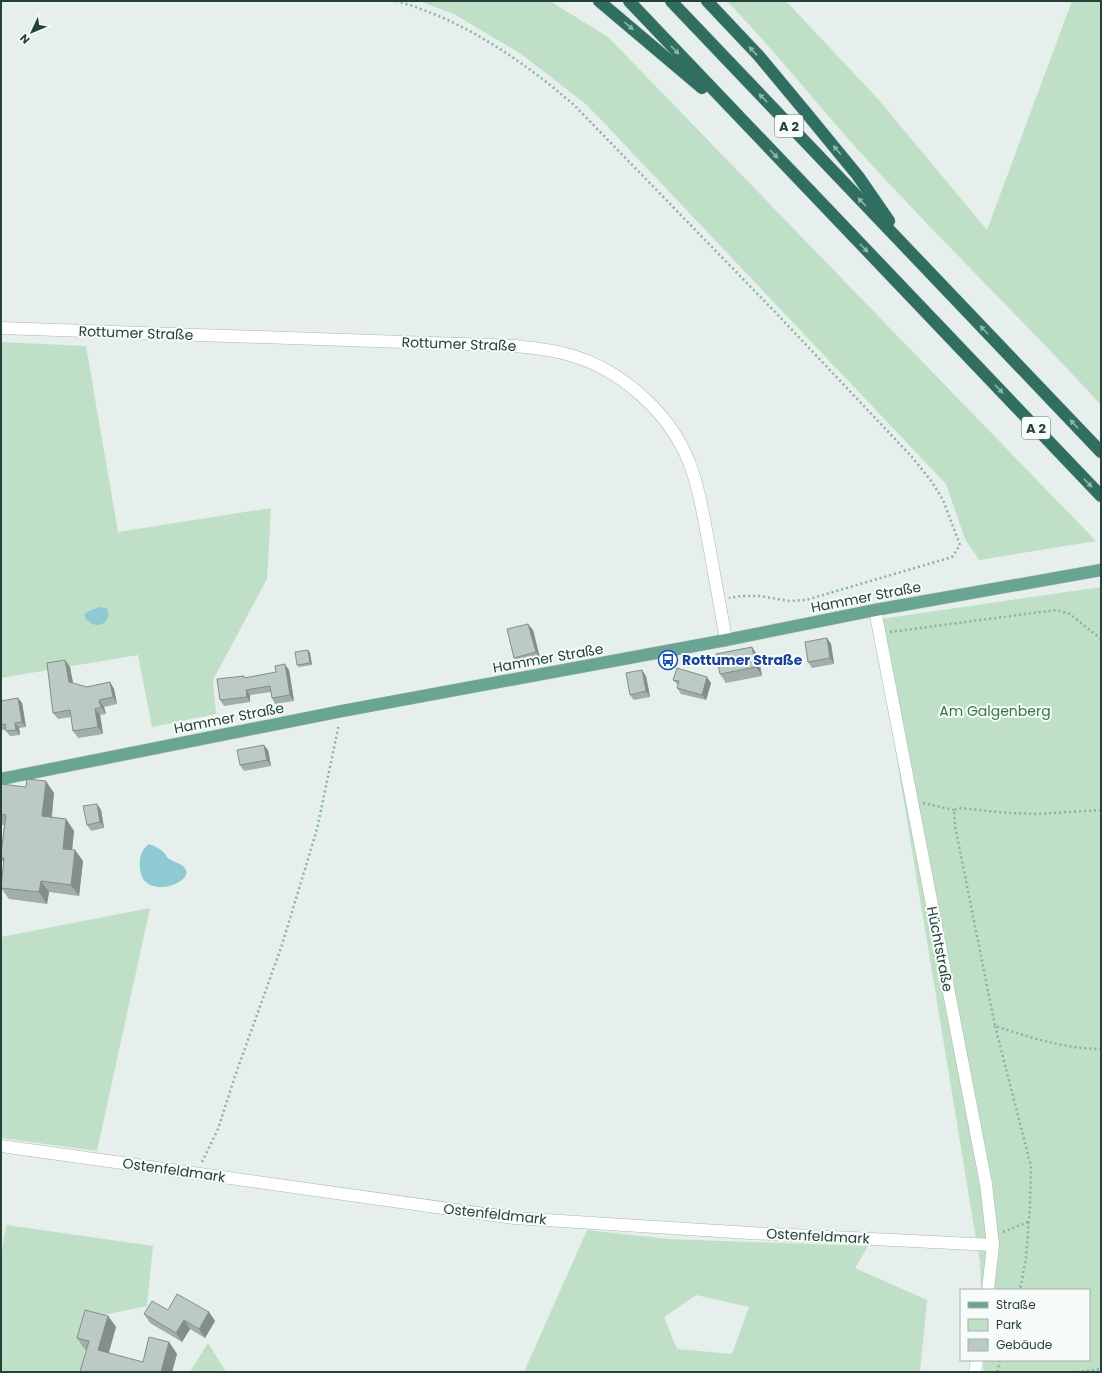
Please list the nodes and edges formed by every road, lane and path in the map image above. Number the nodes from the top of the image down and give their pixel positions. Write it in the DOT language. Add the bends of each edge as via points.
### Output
graph roads {
  1 [pos="396,1"];
  2 [pos="599,1"];
  3 [pos="629,1"];
  4 [pos="670,1"];
  5 [pos="707,1"];
  6 [pos="748,126"];
  7 [pos="908,250"];
  8 [pos="1,328"];
  9 [pos="1101,452"];
  10 [pos="1101,496"];
  11 [pos="1101,570"];
  12 [pos="719,600"];
  13 [pos="875,610"];
  14 [pos="879,634"];
  15 [pos="1101,639"];
  16 [pos="726,640"];
  17 [pos="342,711"];
  18 [pos="1,779"];
  19 [pos="911,800"];
  20 [pos="954,810"];
  21 [pos="1101,810"];
  22 [pos="995,1026"];
  23 [pos="1101,1049"];
  24 [pos="1,1146"];
  25 [pos="194,1173"];
  26 [pos="1029,1222"];
  27 [pos="992,1241"];
  28 [pos="988,1289"];
  29 [pos="1020,1289"];
  30 [pos="977,1361"];
  31 [pos="1000,1361"];
  32 [pos="1101,1369"];
  33 [pos="975,1372"];
  34 [pos="997,1372"];
  35 [pos="1078,1372"];
  1 -- 12 [label="path" via="414,6 475,34 512,56 574,105 912,457 943,500 960,545 952,557 806,600 789,601 760,596 740,596"];
  2 -- 6 [label="highway, one-way"];
  3 -- 6 [label="highway, A 2, one-way"];
  7 -- 4 [label="highway, A 2, one-way"];
  7 -- 5 [label="highway, one-way" via="858,176 758,56"];
  6 -- 10 [label="highway, A 2, one-way"];
  9 -- 7 [label="highway, A 2, one-way"];
  8 -- 12 [label="street, Rottumer Straße" via="515,346 566,354 590,362 615,375 638,392 677,438 689,462 702,504"];
  11 -- 13 [label="main road, Hammer Straße"];
  12 -- 16 [label="street, Rottumer Straße"];
  13 -- 14 [label="street, Hüchtstraße"];
  13 -- 16 [label="main road, Hammer Straße"];
  14 -- 15 [label="path" via="1056,610 1070,614"];
  14 -- 19 [label="street, Hüchtstraße"];
  16 -- 17 [label="main road, Hammer Straße"];
  17 -- 18 [label="main road, Hammer Straße"];
  17 -- 25 [label="path" via="317,829 282,945 218,1129 205,1158"];
  19 -- 20 [label="path"];
  19 -- 27 [label="street, Hüchtstraße" via="986,1184"];
  20 -- 21 [label="path" via="959,808 1038,814"];
  20 -- 22 [label="path"];
  22 -- 23 [label="path" via="1038,1040"];
  22 -- 26 [label="path" via="1031,1166"];
  24 -- 25 [label="street, Ostenfeldmark"];
  25 -- 27 [label="street, Ostenfeldmark" via="514,1218 750,1233"];
  26 -- 27 [label="path"];
  26 -- 29 [label="path"];
  27 -- 28 [label="street, Hüchtstraße"];
  30 -- 33 [label="street"];
  31 -- 34 [label="path"];
  32 -- 35 [label="path"];
}
